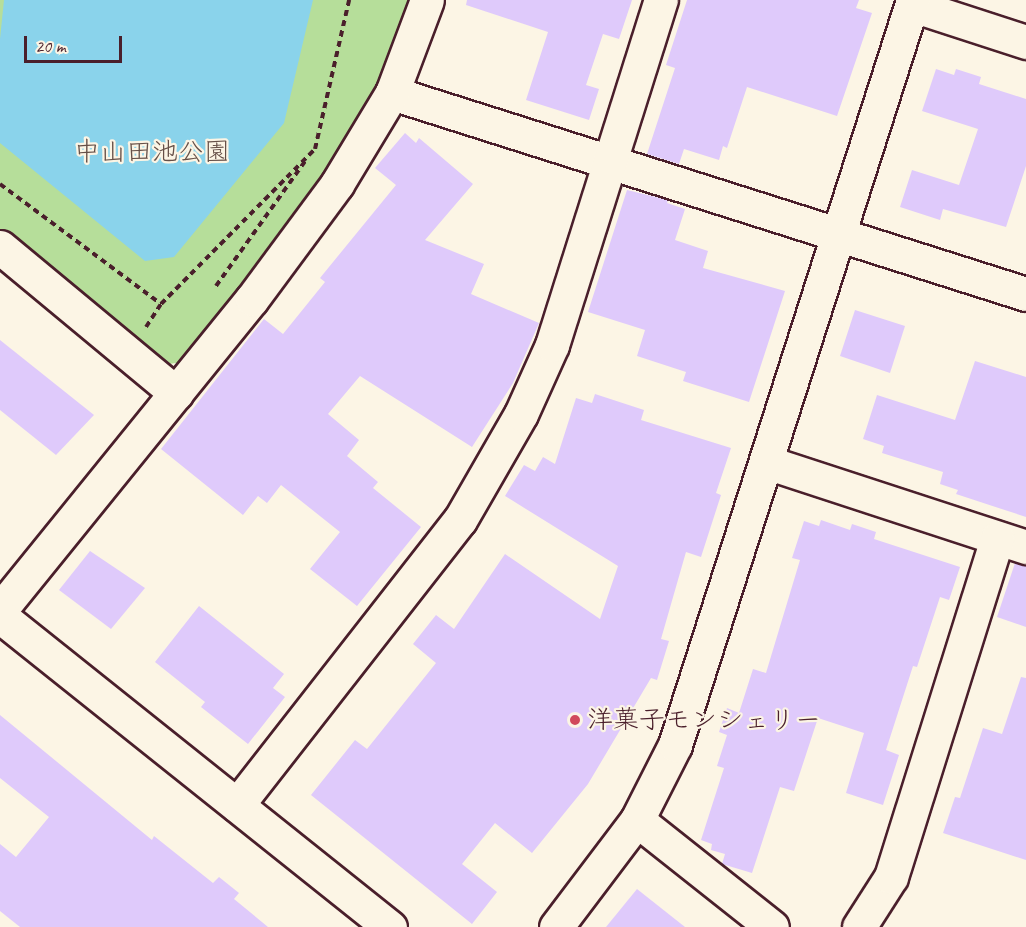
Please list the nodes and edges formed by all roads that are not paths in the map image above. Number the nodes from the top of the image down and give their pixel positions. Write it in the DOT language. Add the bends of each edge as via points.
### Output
graph roads {
  1 [pos="427,0"];
  2 [pos="661,0"];
  3 [pos="912,2"];
  4 [pos="1026,42"];
  5 [pos="392,93"];
  6 [pos="609,160"];
  7 [pos="837,234"];
  8 [pos="0,247"];
  9 [pos="1026,294"];
  10 [pos="176,393"];
  11 [pos="766,462"];
  12 [pos="1012,543"];
  13 [pos="0,610"];
  14 [pos="0,616"];
  15 [pos="237,806"];
  16 [pos="637,820"];
  17 [pos="390,927"];
  18 [pos="556,927"];
  19 [pos="772,927"];
  20 [pos="860,927"];
  1 -- 5 [label="street"];
  2 -- 6 [label="street"];
  3 -- 4 [label="street"];
  3 -- 7 [label="street"];
  5 -- 6 [label="street"];
  5 -- 10 [label="street" via="337,184"];
  6 -- 7 [label="street"];
  6 -- 15 [label="street" via="552,345 521,414 460,520"];
  7 -- 9 [label="street"];
  7 -- 11 [label="street"];
  8 -- 10 [label="street"];
  10 -- 13 [label="street"];
  11 -- 12 [label="street"];
  11 -- 16 [label="street" via="687,712 657,784"];
  12 -- 20 [label="street" via="891,877"];
  14 -- 15 [label="street"];
  15 -- 17 [label="street"];
  16 -- 18 [label="street"];
  16 -- 19 [label="street"];
}
